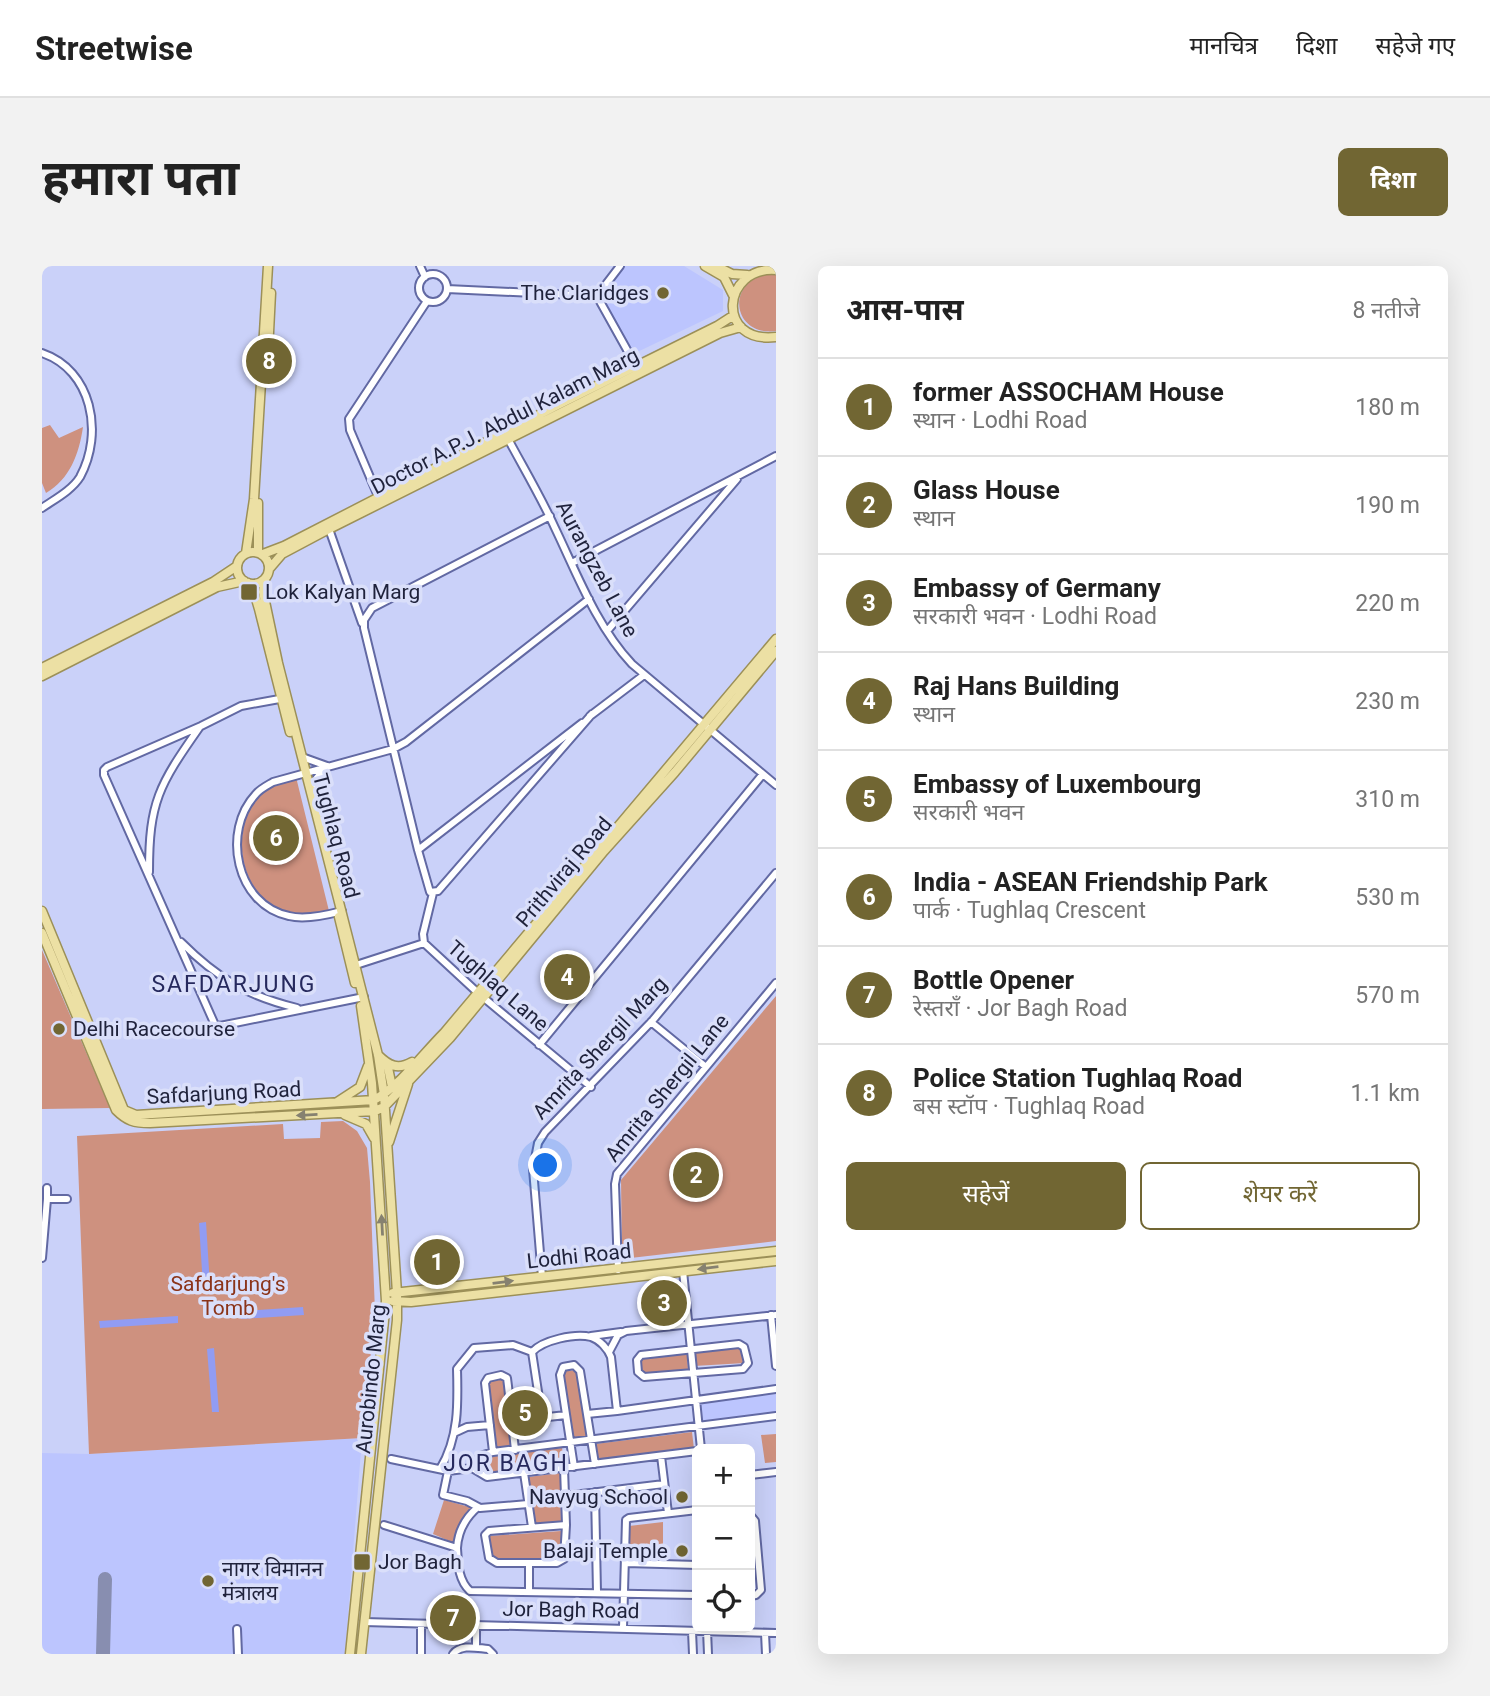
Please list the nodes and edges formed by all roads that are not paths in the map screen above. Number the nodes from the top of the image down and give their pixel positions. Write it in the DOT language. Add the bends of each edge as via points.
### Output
graph roads {
  1 [pos="270,266"];
  2 [pos="420,266"];
  3 [pos="620,266"];
  4 [pos="705,266"];
  5 [pos="716,266"];
  6 [pos="762,267"];
  7 [pos="776,270"];
  8 [pos="747,275"];
  9 [pos="425,277"];
  10 [pos="447,289"];
  11 [pos="733,295"];
  12 [pos="597,296"];
  13 [pos="427,300"];
  14 [pos="734,315"];
  15 [pos="741,327"];
  16 [pos="776,337"];
  17 [pos="42,353"];
  18 [pos="636,366"];
  19 [pos="506,436"];
  20 [pos="776,456"];
  21 [pos="740,475"];
  22 [pos="379,496"];
  23 [pos="42,508"];
  24 [pos="550,516"];
  25 [pos="329,529"];
  26 [pos="286,549"];
  27 [pos="246,553"];
  28 [pos="261,553"];
  29 [pos="572,563"];
  30 [pos="237,566"];
  31 [pos="270,568"];
  32 [pos="265,580"];
  33 [pos="246,582"];
  34 [pos="589,599"];
  35 [pos="364,628"];
  36 [pos="608,630"];
  37 [pos="776,639"];
  38 [pos="776,651"];
  39 [pos="42,668"];
  40 [pos="644,674"];
  41 [pos="42,676"];
  42 [pos="284,698"];
  43 [pos="592,714"];
  44 [pos="201,726"];
  45 [pos="707,726"];
  46 [pos="393,748"];
  47 [pos="302,757"];
  48 [pos="327,766"];
  49 [pos="304,772"];
  50 [pos="763,774"];
  51 [pos="776,785"];
  52 [pos="311,789"];
  53 [pos="418,850"];
  54 [pos="776,873"];
  55 [pos="149,874"];
  56 [pos="433,893"];
  57 [pos="42,911"];
  58 [pos="340,912"];
  59 [pos="42,933"];
  60 [pos="177,938"];
  61 [pos="424,943"];
  62 [pos="356,965"];
  63 [pos="776,983"];
  64 [pos="480,995"];
  65 [pos="362,997"];
  66 [pos="302,1009"];
  67 [pos="651,1022"];
  68 [pos="539,1045"];
  69 [pos="374,1056"];
  70 [pos="419,1058"];
  71 [pos="387,1063"];
  72 [pos="706,1067"];
  73 [pos="409,1082"];
  74 [pos="392,1087"];
  75 [pos="591,1087"];
  76 [pos="384,1095"];
  77 [pos="374,1100"];
  78 [pos="334,1104"];
  79 [pos="384,1107"];
  80 [pos="375,1111"];
  81 [pos="284,1112"];
  82 [pos="340,1113"];
  83 [pos="377,1144"];
  84 [pos="388,1146"];
  85 [pos="47,1188"];
  86 [pos="47,1199"];
  87 [pos="67,1199"];
  88 [pos="776,1251"];
  89 [pos="42,1258"];
  90 [pos="776,1261"];
  91 [pos="618,1269"];
  92 [pos="683,1271"];
  93 [pos="542,1277"];
  94 [pos="386,1297"];
  95 [pos="397,1297"];
  96 [pos="773,1315"];
  97 [pos="687,1324"];
  98 [pos="621,1332"];
  99 [pos="589,1336"];
  100 [pos="690,1349"];
  101 [pos="532,1352"];
  102 [pos="609,1352"];
  103 [pos="776,1366"];
  104 [pos="693,1372"];
  105 [pos="776,1389"];
  106 [pos="696,1400"];
  107 [pos="617,1411"];
  108 [pos="587,1414"];
  109 [pos="566,1415"];
  110 [pos="776,1416"];
  111 [pos="542,1418"];
  112 [pos="385,1421"];
  113 [pos="512,1421"];
  114 [pos="394,1422"];
  115 [pos="490,1424"];
  116 [pos="699,1425"];
  117 [pos="454,1433"];
  118 [pos="592,1441"];
  119 [pos="570,1444"];
  120 [pos="699,1444"];
  121 [pos="515,1450"];
  122 [pos="692,1451"];
  123 [pos="493,1452"];
  124 [pos="661,1456"];
  125 [pos="391,1459"];
  126 [pos="595,1464"];
  127 [pos="574,1467"];
  128 [pos="472,1468"];
  129 [pos="564,1468"];
  130 [pos="440,1469"];
  131 [pos="448,1471"];
  132 [pos="776,1472"];
  133 [pos="524,1473"];
  134 [pos="755,1474"];
  135 [pos="664,1484"];
  136 [pos="595,1492"];
  137 [pos="565,1496"];
  138 [pos="528,1504"];
  139 [pos="478,1507"];
  140 [pos="692,1511"];
  141 [pos="668,1513"];
  142 [pos="755,1521"];
  143 [pos="384,1525"];
  144 [pos="566,1525"];
  145 [pos="532,1527"];
  146 [pos="457,1548"];
  147 [pos="529,1563"];
  148 [pos="626,1563"];
  149 [pos="692,1565"];
  150 [pos="348,1590"];
  151 [pos="358,1591"];
  152 [pos="529,1592"];
  153 [pos="597,1592"];
  154 [pos="625,1592"];
  155 [pos="692,1595"];
  156 [pos="755,1595"];
  157 [pos="364,1622"];
  158 [pos="421,1625"];
  159 [pos="476,1626"];
  160 [pos="624,1628"];
  161 [pos="237,1629"];
  162 [pos="692,1631"];
  163 [pos="755,1632"];
  164 [pos="692,1633"];
  165 [pos="707,1633"];
  166 [pos="765,1633"];
  167 [pos="776,1633"];
  168 [pos="476,1647"];
  169 [pos="238,1654"];
  170 [pos="350,1654"];
  171 [pos="361,1654"];
  172 [pos="421,1654"];
  173 [pos="453,1654"];
  174 [pos="493,1654"];
  175 [pos="693,1654"];
  176 [pos="708,1654"];
  177 [pos="766,1654"];
  1 -- 27 [label="main road"];
  1 -- 28 [label="main road" via="258,500"];
  2 -- 9 [label="street"];
  3 -- 12 [label="street"];
  4 -- 11 [label="main road" via="724,277"];
  5 -- 8 [label="main road"];
  6 -- 7 [label="main road"];
  6 -- 8 [label="main road"];
  8 -- 11 [label="main road"];
  9 -- 10 [label="street" via="439,275"];
  9 -- 13 [label="street" via="419,287"];
  10 -- 12 [label="street"];
  10 -- 13 [label="street" via="443,299"];
  11 -- 14 [label="main road"];
  12 -- 18 [label="street"];
  13 -- 22 [label="street" via="349,419"];
  14 -- 15 [label="main road"];
  14 -- 18 [label="main road, Doctor A.P.J. Abdul Kalam Marg"];
  15 -- 16 [label="main road" via="757,337"];
  15 -- 19 [label="main road, Doctor A.P.J. Abdul Kalam Marg"];
  17 -- 23 [label="street" via="65,364 78,380 93,420 89,453 79,478"];
  18 -- 19 [label="main road, Doctor A.P.J. Abdul Kalam Marg"];
  19 -- 22 [label="main road, Doctor A.P.J. Abdul Kalam Marg"];
  19 -- 24 [label="street, Aurangzeb Lane"];
  19 -- 25 [label="main road, Doctor A.P.J. Abdul Kalam Marg"];
  20 -- 21 [label="street"];
  21 -- 29 [label="street"];
  21 -- 36 [label="street"];
  22 -- 26 [label="main road, Doctor A.P.J. Abdul Kalam Marg"];
  24 -- 29 [label="street, Aurangzeb Lane"];
  24 -- 35 [label="street" via="372,608"];
  25 -- 26 [label="main road, Doctor A.P.J. Abdul Kalam Marg"];
  25 -- 35 [label="street"];
  26 -- 28 [label="main road"];
  26 -- 31 [label="main road"];
  27 -- 28 [label="main road"];
  27 -- 30 [label="main road"];
  28 -- 31 [label="main road"];
  29 -- 34 [label="street, Aurangzeb Lane"];
  30 -- 33 [label="main road"];
  30 -- 39 [label="main road"];
  31 -- 32 [label="main road"];
  32 -- 33 [label="main road"];
  32 -- 42 [label="main road, Tughlaq Road" via="265,607"];
  33 -- 41 [label="main road" via="217,587"];
  33 -- 42 [label="main road, Tughlaq Road" via="254,592"];
  34 -- 36 [label="street, Aurangzeb Lane"];
  34 -- 46 [label="street"];
  35 -- 46 [label="street"];
  36 -- 40 [label="street, Aurangzeb Lane" via="619,650"];
  37 -- 45 [label="main road, Prithviraj Road"];
  38 -- 45 [label="main road, Prithviraj Road"];
  40 -- 43 [label="street"];
  40 -- 45 [label="street, Aurangzeb Lane"];
  42 -- 44 [label="street" via="241,706"];
  42 -- 47 [label="main road, Tughlaq Road"];
  42 -- 49 [label="main road, Tughlaq Road"];
  43 -- 53 [label="street"];
  43 -- 56 [label="street"];
  44 -- 55 [label="street" via="154,804"];
  44 -- 55 [label="street" via="104,770"];
  45 -- 50 [label="street, Aurangzeb Lane"];
  45 -- 64 [label="main road, Prithviraj Road"];
  46 -- 48 [label="street"];
  46 -- 53 [label="street"];
  47 -- 48 [label="street"];
  47 -- 49 [label="main road, Tughlaq Road"];
  48 -- 49 [label="street"];
  48 -- 52 [label="street"];
  49 -- 52 [label="main road, Tughlaq Road"];
  49 -- 58 [label="main road, Tughlaq Road"];
  49 -- 58 [label="street" via="265,787 247,806 237,839 241,873 258,899 279,913 303,918"];
  50 -- 51 [label="street, Aurangzeb Lane"];
  50 -- 68 [label="street"];
  52 -- 58 [label="main road, Tughlaq Road"];
  53 -- 56 [label="street"];
  54 -- 67 [label="street, Amrita Shergil Marg"];
  55 -- 60 [label="street"];
  56 -- 61 [label="street, Tughlaq Lane"];
  57 -- 81 [label="main road, Safdarjung Road" via="124,1110 136,1115"];
  58 -- 62 [label="main road, Tughlaq Road"];
  58 -- 65 [label="main road, Tughlaq Road"];
  59 -- 81 [label="main road, Safdarjung Road" via="116,1110 126,1120 136,1123"];
  60 -- 66 [label="street" via="234,986"];
  60 -- 66 [label="street" via="217,1026"];
  61 -- 62 [label="street"];
  61 -- 64 [label="street, Tughlaq Lane"];
  62 -- 65 [label="main road, Tughlaq Road"];
  63 -- 72 [label="street, Amrita Shergil Lane"];
  64 -- 68 [label="street, Tughlaq Lane"];
  64 -- 70 [label="main road, Prithviraj Road"];
  64 -- 73 [label="main road, Prithviraj Road" via="450,1038"];
  65 -- 66 [label="street"];
  65 -- 69 [label="main road, Tughlaq Road"];
  67 -- 72 [label="street"];
  67 -- 75 [label="street, Amrita Shergil Marg"];
  68 -- 75 [label="street, Tughlaq Lane"];
  69 -- 71 [label="main road"];
  69 -- 76 [label="main road, Tughlaq Road"];
  69 -- 77 [label="main road, Tughlaq Road"];
  69 -- 78 [label="main road" via="360,1087"];
  70 -- 71 [label="main road" via="399,1068"];
  70 -- 74 [label="main road, Prithviraj Road"];
  71 -- 74 [label="main road"];
  72 -- 91 [label="street, Amrita Shergil Lane" via="617,1174"];
  73 -- 79 [label="main road, Prithviraj Road"];
  73 -- 84 [label="main road"];
  74 -- 76 [label="main road, Prithviraj Road"];
  75 -- 93 [label="street, Amrita Shergil Marg" via="545,1132 534,1155"];
  76 -- 77 [label="main road, Prithviraj Road"];
  76 -- 79 [label="main road, Tughlaq Road"];
  77 -- 78 [label="main road, Safdarjung Road"];
  77 -- 80 [label="main road, Tughlaq Road"];
  78 -- 81 [label="main road, Safdarjung Road"];
  79 -- 80 [label="main road, Prithviraj Road"];
  79 -- 84 [label="main road, Aurobindo Marg"];
  80 -- 82 [label="main road, Safdarjung Road"];
  80 -- 83 [label="main road, Aurobindo Marg"];
  82 -- 81 [label="main road, Safdarjung Road, one-way"];
  82 -- 83 [label="main road" via="366,1124"];
  94 -- 83 [label="main road, Aurobindo Marg, one-way"];
  84 -- 95 [label="main road, Aurobindo Marg"];
  85 -- 86 [label="street"];
  86 -- 87 [label="street"];
  86 -- 89 [label="street"];
  88 -- 91 [label="main road, Lodhi Road"];
  90 -- 92 [label="main road, Lodhi Road, one-way"];
  91 -- 93 [label="main road, Lodhi Road"];
  92 -- 95 [label="main road, Lodhi Road"];
  92 -- 97 [label="street"];
  95 -- 93 [label="main road, Lodhi Road, one-way"];
  94 -- 95 [label="main road, Lodhi Road"];
  94 -- 151 [label="main road, Aurobindo Marg" via="361,1516"];
  95 -- 112 [label="main road, Aurobindo Marg"];
  96 -- 97 [label="street"];
  96 -- 103 [label="street"];
  97 -- 98 [label="street"];
  97 -- 100 [label="street"];
  98 -- 99 [label="street"];
  98 -- 102 [label="street"];
  99 -- 101 [label="street" via="550,1341"];
  99 -- 102 [label="street"];
  100 -- 104 [label="street"];
  100 -- 104 [label="street" via="641,1355 638,1373 644,1377"];
  100 -- 104 [label="street" via="739,1344 748,1363 743,1369"];
  101 -- 111 [label="street"];
  101 -- 117 [label="street" via="513,1345 471,1350 457,1369"];
  102 -- 107 [label="street"];
  104 -- 106 [label="street"];
  105 -- 106 [label="street"];
  106 -- 107 [label="street"];
  106 -- 116 [label="street"];
  107 -- 108 [label="street"];
  108 -- 109 [label="street" via="580,1371 568,1365 560,1375"];
  108 -- 118 [label="street"];
  109 -- 111 [label="street"];
  109 -- 119 [label="street"];
  110 -- 116 [label="street"];
  111 -- 113 [label="street"];
  112 -- 114 [label="main road"];
  112 -- 157 [label="main road, Aurobindo Marg" via="373,1583"];
  113 -- 115 [label="street" via="507,1378 491,1376 485,1383"];
  113 -- 121 [label="street"];
  115 -- 117 [label="street"];
  115 -- 123 [label="street"];
  116 -- 118 [label="street"];
  116 -- 120 [label="street"];
  117 -- 130 [label="street"];
  118 -- 119 [label="street"];
  118 -- 126 [label="street"];
  119 -- 121 [label="street"];
  119 -- 127 [label="street"];
  121 -- 123 [label="street"];
  122 -- 124 [label="street"];
  123 -- 128 [label="street" via="480,1456"];
  124 -- 126 [label="street"];
  124 -- 135 [label="street"];
  125 -- 130 [label="street"];
  126 -- 127 [label="street"];
  127 -- 129 [label="street"];
  128 -- 131 [label="street"];
  128 -- 133 [label="street" via="487,1477"];
  129 -- 133 [label="street"];
  129 -- 137 [label="street"];
  130 -- 131 [label="street"];
  131 -- 139 [label="street" via="443,1495"];
  132 -- 134 [label="street"];
  133 -- 138 [label="street"];
  135 -- 136 [label="street"];
  135 -- 141 [label="street"];
  136 -- 137 [label="street"];
  136 -- 153 [label="street"];
  137 -- 144 [label="street"];
  138 -- 139 [label="street"];
  138 -- 145 [label="street"];
  139 -- 146 [label="street" via="464,1522"];
  140 -- 141 [label="street"];
  141 -- 148 [label="street" via="626,1520"];
  142 -- 156 [label="street" via="761,1573 761,1590"];
  143 -- 146 [label="street"];
  144 -- 145 [label="street"];
  144 -- 147 [label="street" via="561,1562"];
  145 -- 147 [label="street" via="485,1535 490,1560"];
  146 -- 152 [label="street" via="463,1585 470,1591"];
  147 -- 152 [label="street"];
  148 -- 149 [label="street"];
  148 -- 154 [label="street"];
  150 -- 151 [label="main road"];
  151 -- 170 [label="main road, Aurobindo Marg"];
  152 -- 153 [label="street"];
  153 -- 154 [label="street"];
  154 -- 155 [label="street"];
  154 -- 160 [label="street"];
  157 -- 158 [label="street, Jor Bagh Road"];
  157 -- 171 [label="main road, Aurobindo Marg"];
  158 -- 159 [label="street, Jor Bagh Road"];
  158 -- 172 [label="street"];
  159 -- 160 [label="street, Jor Bagh Road"];
  159 -- 168 [label="street"];
  160 -- 162 [label="street, Jor Bagh Road"];
  161 -- 169 [label="street"];
  163 -- 166 [label="street, Jor Bagh Road"];
  164 -- 175 [label="street"];
  165 -- 176 [label="street"];
  166 -- 167 [label="street, Jor Bagh Road"];
  166 -- 177 [label="street"];
  168 -- 173 [label="street" via="460,1648"];
  168 -- 174 [label="street"];
}
